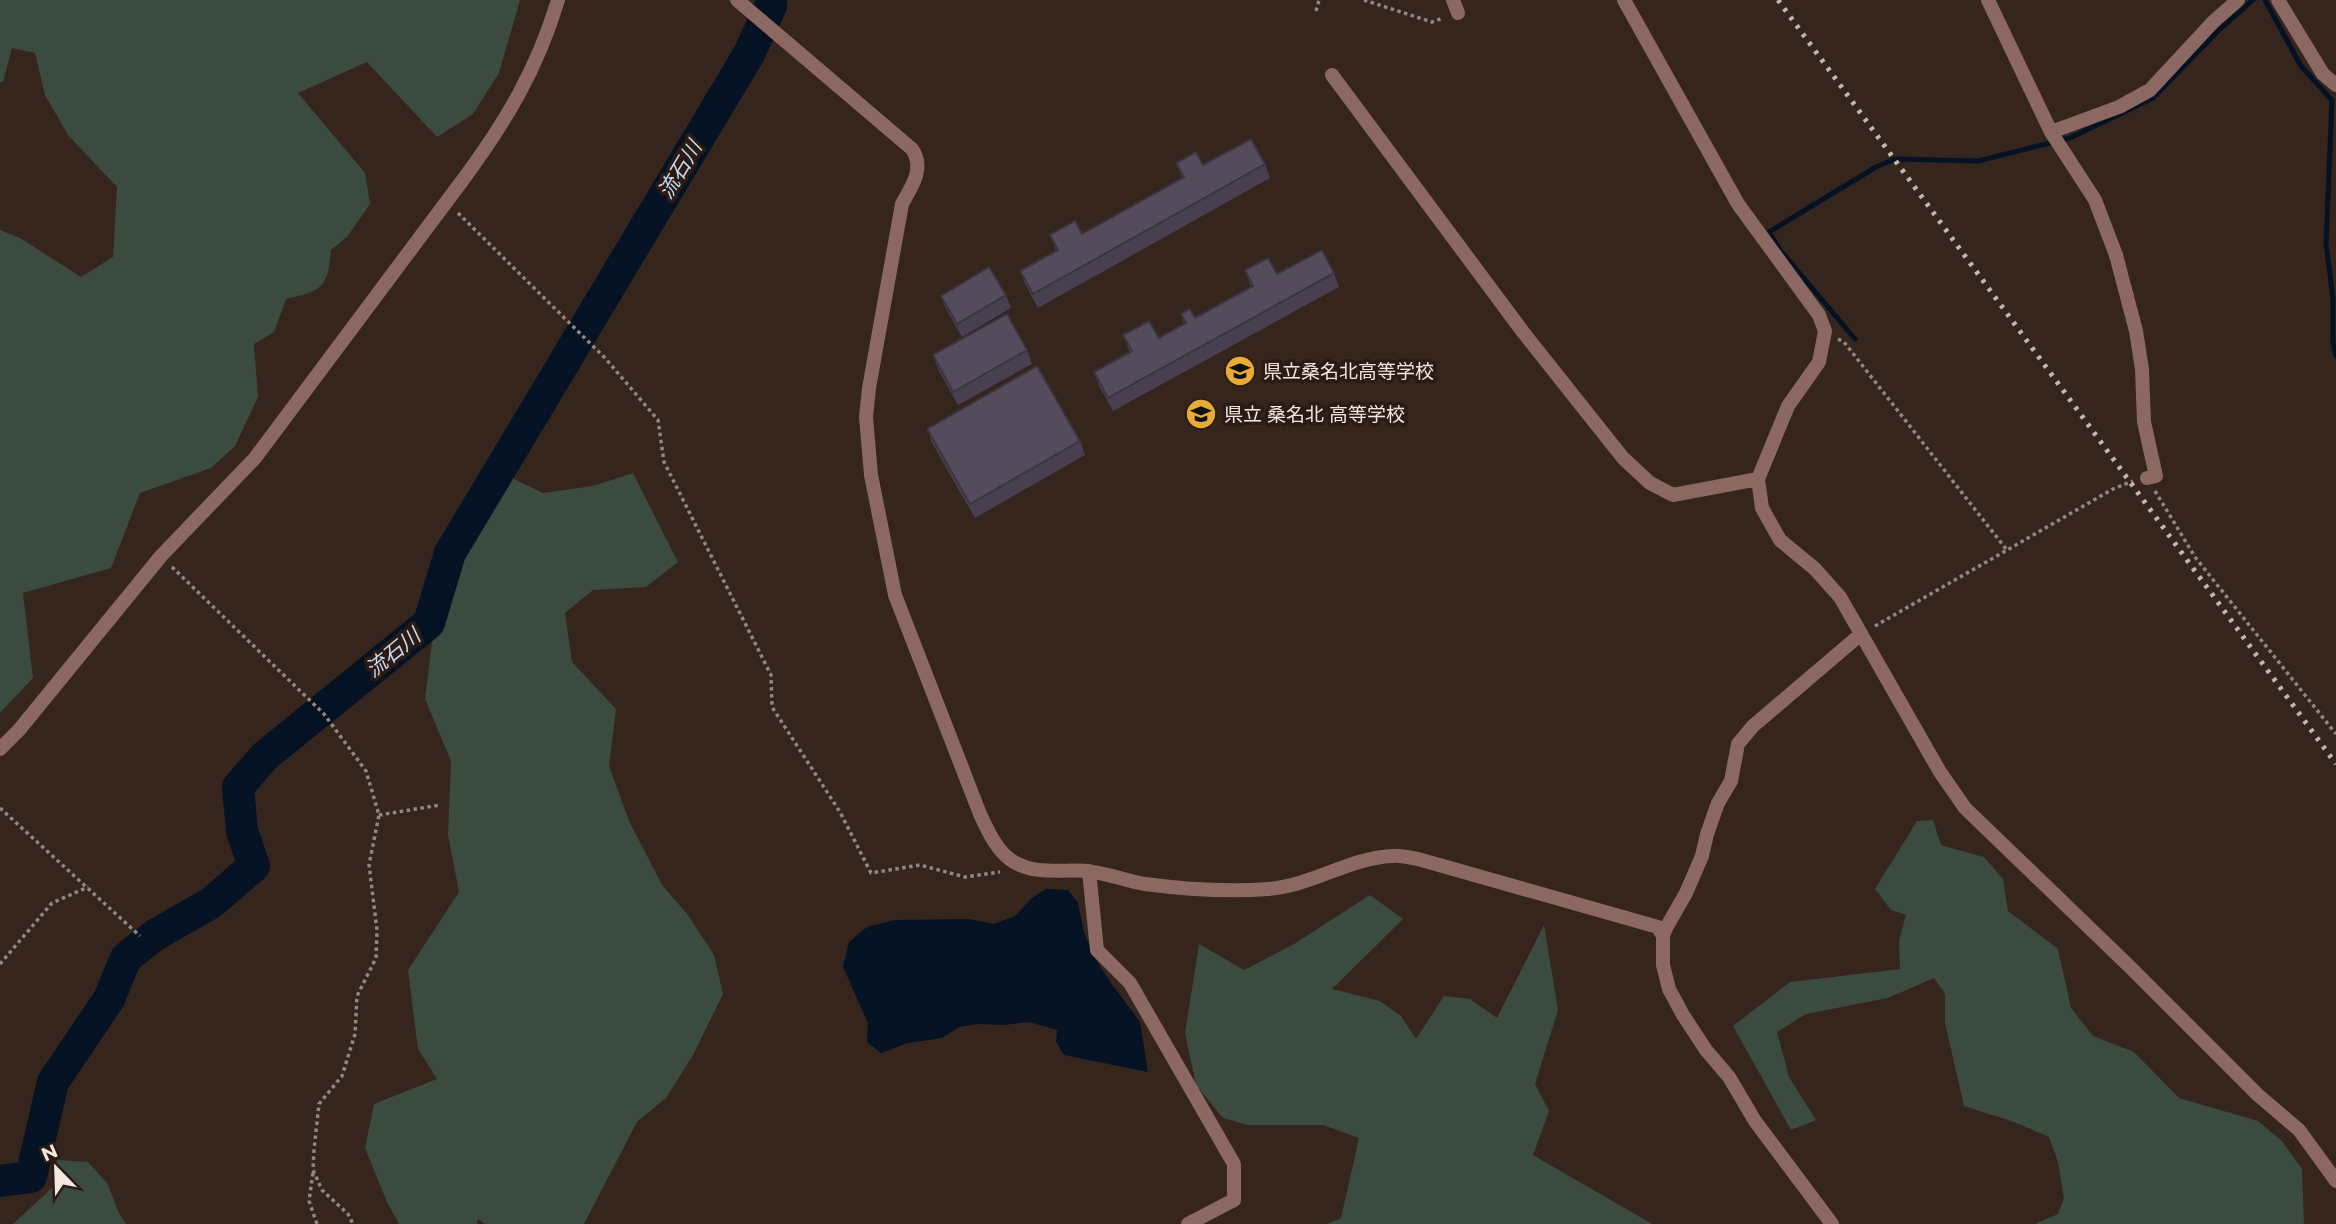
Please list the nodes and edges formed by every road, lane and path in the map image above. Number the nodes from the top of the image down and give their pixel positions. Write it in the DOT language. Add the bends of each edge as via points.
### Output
graph roads {
  1 [pos="558,0"];
  2 [pos="737,0"];
  3 [pos="1319,0"];
  4 [pos="1364,0"];
  5 [pos="1624,0"];
  6 [pos="1988,0"];
  7 [pos="2238,0"];
  8 [pos="2278,0"];
  9 [pos="1456,6"];
  10 [pos="1316,11"];
  11 [pos="1332,75"];
  12 [pos="2336,85"];
  13 [pos="2051,132"];
  14 [pos="446,202"];
  15 [pos="1825,331"];
  16 [pos="2147,478"];
  17 [pos="1758,479"];
  18 [pos="2007,549"];
  19 [pos="161,556"];
  20 [pos="1861,634"];
  21 [pos="2336,734"];
  22 [pos="0,749"];
  23 [pos="440,805"];
  24 [pos="0,808"];
  25 [pos="379,815"];
  26 [pos="1013,862"];
  27 [pos="1089,871"];
  28 [pos="88,887"];
  29 [pos="140,936"];
  30 [pos="1663,936"];
  31 [pos="0,964"];
  32 [pos="313,1170"];
  33 [pos="2336,1181"];
  34 [pos="317,1224"];
  35 [pos="353,1224"];
  36 [pos="1188,1224"];
  37 [pos="1832,1224"];
  1 -- 14 [label="street" via="518,100"];
  2 -- 26 [label="street" via="918,157 914,181 902,204 869,388 866,417 871,475 895,595 980,814"];
  3 -- 10 [label="path"];
  4 -- 9 [label="path" via="1432,22"];
  5 -- 15 [label="street" via="1738,204 1819,315"];
  6 -- 13 [label="street"];
  7 -- 13 [label="street" via="2150,90 2119,107"];
  8 -- 12 [label="street" via="2323,74"];
  11 -- 17 [label="street" via="1623,458 1650,483 1673,495"];
  13 -- 16 [label="street" via="2095,200 2123,279 2143,369 2144,422 2156,476"];
  14 -- 19 [label="street" via="255,458"];
  14 -- 26 [label="path" via="604,358 659,420 664,462 771,675 772,707 840,812 871,873 920,865 965,877 1005,872"];
  15 -- 17 [label="street" via="1819,362 1788,406"];
  15 -- 18 [label="path" via="1844,342"];
  16 -- 18 [label="path" via="2113,489"];
  16 -- 21 [label="path" via="2195,557"];
  17 -- 20 [label="street" via="1762,508 1780,540 1840,597"];
  18 -- 20 [label="path"];
  19 -- 22 [label="street"];
  19 -- 25 [label="path" via="324,714 366,771"];
  20 -- 30 [label="street" via="1738,744 1731,781 1718,803 1702,856"];
  20 -- 33 [label="street" via="1965,808 2299,1130"];
  23 -- 25 [label="path"];
  24 -- 28 [label="path"];
  25 -- 32 [label="path" via="369,865 376,958 357,996 355,1034 342,1076 319,1104"];
  26 -- 27 [label="street" via="1034,869"];
  27 -- 30 [label="street" via="1145,884 1270,889 1394,855 1645,922 1658,927"];
  27 -- 36 [label="street" via="1097,950 1130,983 1234,1164 1234,1200"];
  28 -- 29 [label="path"];
  28 -- 31 [label="path" via="52,903"];
  30 -- 37 [label="street" via="1662,965 1683,1015"];
  32 -- 34 [label="path" via="309,1200"];
  32 -- 35 [label="path" via="322,1189"];
}
